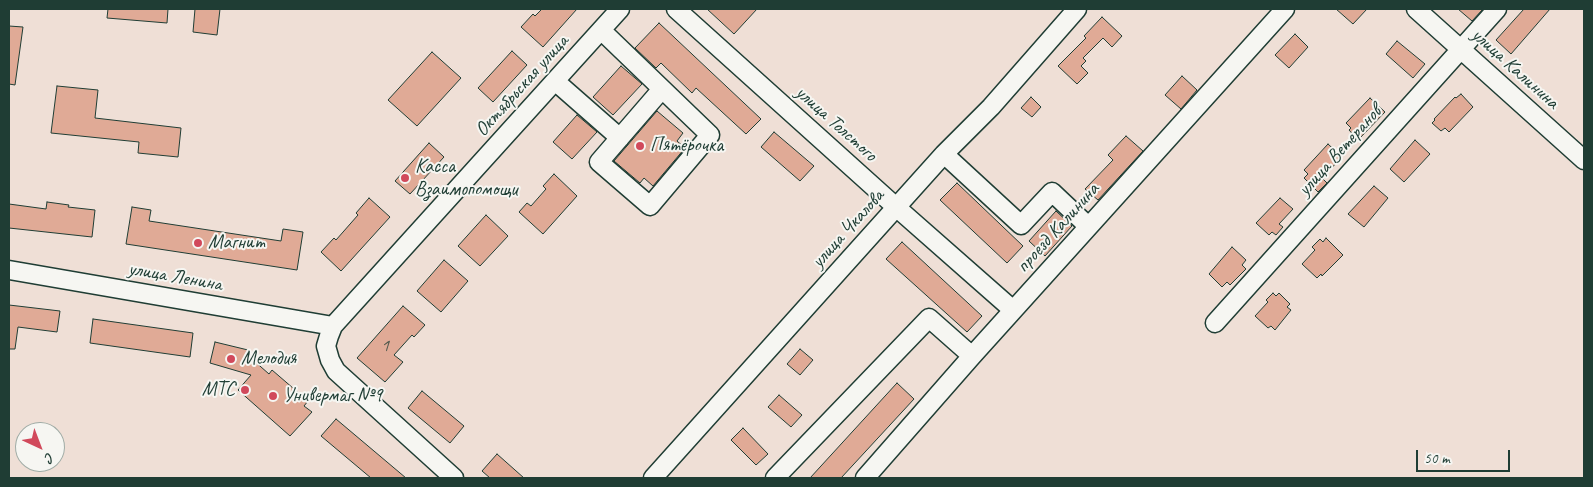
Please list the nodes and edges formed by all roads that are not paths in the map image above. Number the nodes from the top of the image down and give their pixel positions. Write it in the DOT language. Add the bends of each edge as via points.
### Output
graph roads {
  1 [pos="620,9"];
  2 [pos="676,9"];
  3 [pos="1077,9"];
  4 [pos="1285,9"];
  5 [pos="1416,9"];
  6 [pos="1496,9"];
  7 [pos="601,30"];
  8 [pos="1460,48"];
  9 [pos="555,81"];
  10 [pos="662,89"];
  11 [pos="620,138"];
  12 [pos="944,154"];
  13 [pos="1584,160"];
  14 [pos="896,207"];
  15 [pos="1088,226"];
  16 [pos="9,270"];
  17 [pos="1013,310"];
  18 [pos="1215,323"];
  19 [pos="333,326"];
  20 [pos="972,356"];
  21 [pos="445,475"];
  22 [pos="653,478"];
  23 [pos="775,478"];
  24 [pos="865,478"];
  1 -- 7 [label="street, Октябрьская улица"];
  2 -- 14 [label="street, улица Толстого"];
  3 -- 12 [label="street, улица Чкалова"];
  4 -- 15 [label="street, проезд Калинина"];
  5 -- 8 [label="street, улица Калинина"];
  6 -- 8 [label="street, улица Ветеранов"];
  7 -- 9 [label="street, Октябрьская улица"];
  7 -- 10 [label="street"];
  8 -- 13 [label="street, улица Калинина"];
  8 -- 18 [label="street, улица Ветеранов"];
  9 -- 11 [label="street"];
  9 -- 19 [label="street, Октябрьская улица"];
  10 -- 11 [label="street"];
  10 -- 11 [label="street" via="710,135 650,206 599,162"];
  12 -- 14 [label="street, улица Чкалова"];
  12 -- 15 [label="street" via="1021,226 1052,192"];
  14 -- 17 [label="street, улица Толстого"];
  14 -- 22 [label="street, улица Чкалова"];
  15 -- 17 [label="street, проезд Калинина"];
  16 -- 19 [label="street, улица Ленина"];
  17 -- 20 [label="street, проезд Калинина"];
  19 -- 21 [label="street" via="326,346 336,371"];
  20 -- 23 [label="street" via="929,318"];
  20 -- 24 [label="street, проезд Калинина"];
}
